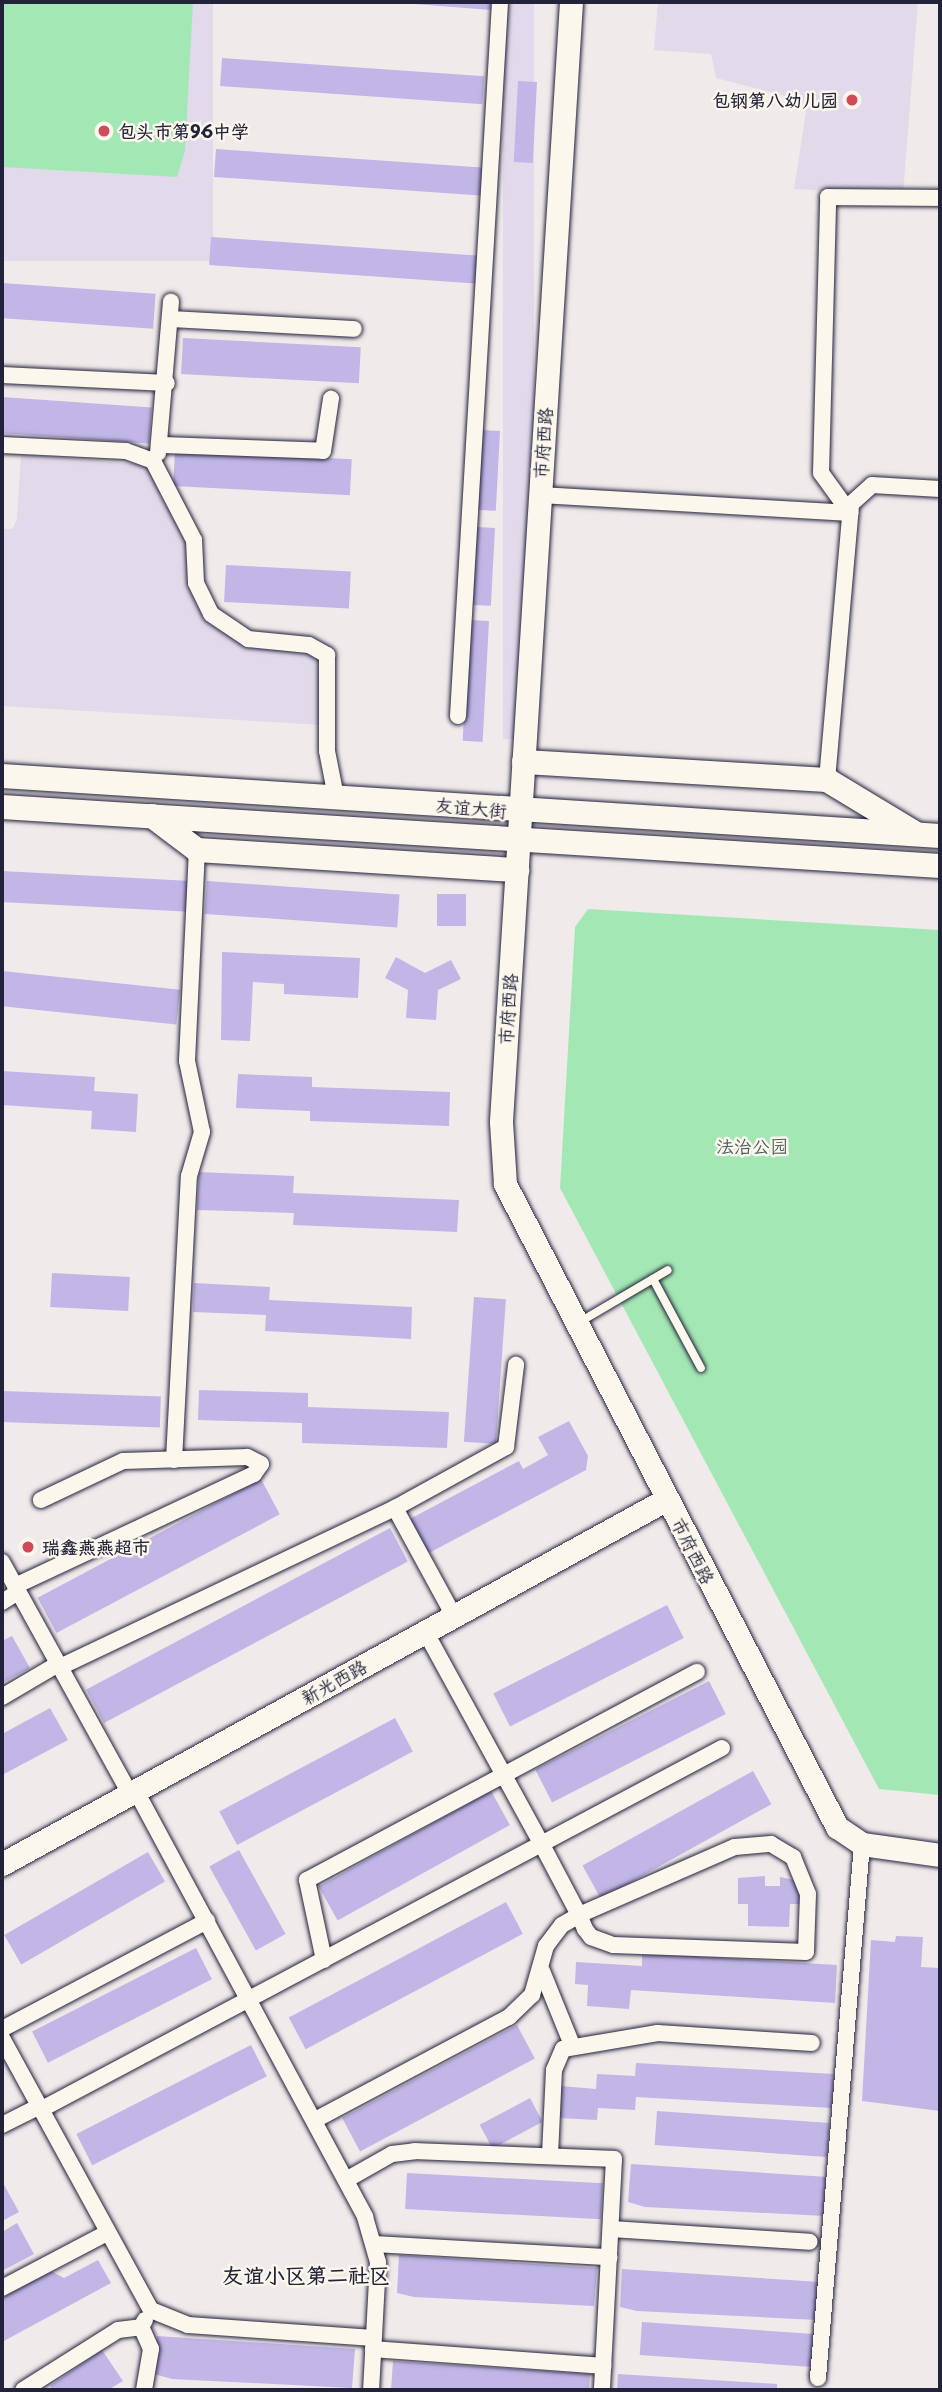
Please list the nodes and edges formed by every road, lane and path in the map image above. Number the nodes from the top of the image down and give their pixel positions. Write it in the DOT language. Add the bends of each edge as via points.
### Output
graph roads {
  1 [pos="500,2"];
  2 [pos="571,2"];
  3 [pos="940,198"];
  4 [pos="171,302"];
  5 [pos="170,319"];
  6 [pos="354,328"];
  7 [pos="2,375"];
  8 [pos="167,383"];
  9 [pos="331,399"];
  10 [pos="2,445"];
  11 [pos="163,445"];
  12 [pos="153,461"];
  13 [pos="940,489"];
  14 [pos="540,495"];
  15 [pos="850,513"];
  16 [pos="458,716"];
  17 [pos="523,762"];
  18 [pos="2,776"];
  19 [pos="827,780"];
  20 [pos="336,797"];
  21 [pos="2,807"];
  22 [pos="521,812"];
  23 [pos="152,816"];
  24 [pos="930,835"];
  25 [pos="519,839"];
  26 [pos="197,850"];
  27 [pos="940,866"];
  28 [pos="517,870"];
  29 [pos="668,1270"];
  30 [pos="653,1279"];
  31 [pos="578,1323"];
  32 [pos="516,1366"];
  33 [pos="701,1368"];
  34 [pos="174,1460"];
  35 [pos="667,1499"];
  36 [pos="41,1500"];
  37 [pos="395,1508"];
  38 [pos="2,1562"];
  39 [pos="17,1589"];
  40 [pos="2,1602"];
  41 [pos="454,1616"];
  42 [pos="425,1632"];
  43 [pos="59,1666"];
  44 [pos="697,1672"];
  45 [pos="2,1697"];
  46 [pos="722,1748"];
  47 [pos="502,1774"];
  48 [pos="133,1793"];
  49 [pos="541,1843"];
  50 [pos="862,1844"];
  51 [pos="940,1855"];
  52 [pos="2,1864"];
  53 [pos="579,1915"];
  54 [pos="208,1921"];
  55 [pos="324,1960"];
  56 [pos="542,1971"];
  57 [pos="251,1999"];
  58 [pos="2,2029"];
  59 [pos="2,2038"];
  60 [pos="812,2043"];
  61 [pos="572,2045"];
  62 [pos="39,2109"];
  63 [pos="314,2120"];
  64 [pos="2,2125"];
  65 [pos="550,2155"];
  66 [pos="346,2180"];
  67 [pos="611,2228"];
  68 [pos="105,2234"];
  69 [pos="810,2242"];
  70 [pos="374,2244"];
  71 [pos="610,2257"];
  72 [pos="2,2288"];
  73 [pos="151,2310"];
  74 [pos="141,2328"];
  75 [pos="374,2343"];
  76 [pos="604,2366"];
  77 [pos="818,2378"];
  78 [pos="23,2390"];
  79 [pos="144,2390"];
  80 [pos="371,2390"];
  81 [pos="602,2390"];
  1 -- 16 [label="street"];
  2 -- 14 [label="street, 市府西路"];
  3 -- 15 [label="street" via="828,197 821,473"];
  4 -- 5 [label="street"];
  5 -- 6 [label="street"];
  5 -- 8 [label="street"];
  7 -- 8 [label="street"];
  8 -- 11 [label="street"];
  9 -- 11 [label="street" via="323,451"];
  10 -- 12 [label="street" via="126,452"];
  11 -- 12 [label="street"];
  12 -- 20 [label="street" via="194,540 196,583 211,614 248,639 309,645 327,655 327,751"];
  13 -- 15 [label="street" via="872,485 858,492"];
  14 -- 15 [label="street"];
  14 -- 17 [label="street, 市府西路"];
  15 -- 19 [label="street"];
  17 -- 19 [label="main road"];
  17 -- 22 [label="street, 市府西路"];
  18 -- 20 [label="main road, 友谊大街"];
  19 -- 24 [label="main road"];
  20 -- 22 [label="main road, 友谊大街"];
  21 -- 23 [label="main road, 友谊大街"];
  22 -- 24 [label="main road, 友谊大街"];
  22 -- 25 [label="street, 市府西路"];
  23 -- 25 [label="main road, 友谊大街"];
  23 -- 26 [label="main road"];
  25 -- 27 [label="main road, 友谊大街"];
  25 -- 28 [label="street, 市府西路"];
  26 -- 28 [label="main road"];
  26 -- 34 [label="street" via="187,1045 202,1132 189,1176"];
  28 -- 31 [label="street, 市府西路" via="502,1170 525,1232"];
  29 -- 30 [label="lane"];
  30 -- 31 [label="lane"];
  30 -- 33 [label="lane"];
  31 -- 35 [label="street, 市府西路"];
  32 -- 37 [label="street" via="506,1447"];
  34 -- 36 [label="street" via="109,1464"];
  34 -- 39 [label="street" via="247,1457 261,1468"];
  35 -- 41 [label="street, 新光西路"];
  35 -- 50 [label="street, 市府西路" via="816,1792 837,1827"];
  37 -- 41 [label="street"];
  37 -- 43 [label="street"];
  38 -- 39 [label="street"];
  39 -- 40 [label="street"];
  39 -- 43 [label="street"];
  41 -- 42 [label="street, 新光西路"];
  42 -- 47 [label="street"];
  42 -- 48 [label="street, 新光西路"];
  43 -- 45 [label="street"];
  43 -- 48 [label="street"];
  44 -- 47 [label="street"];
  46 -- 49 [label="street"];
  47 -- 49 [label="street"];
  47 -- 55 [label="street" via="307,1880"];
  48 -- 52 [label="street, 新光西路"];
  48 -- 54 [label="street"];
  49 -- 53 [label="street"];
  49 -- 55 [label="street"];
  50 -- 51 [label="street, 市府西路"];
  50 -- 77 [label="street"];
  53 -- 53 [label="street" via="747,1844 787,1850 808,1894 806,1952 613,1945 591,1937"];
  53 -- 56 [label="street" via="550,1938"];
  54 -- 57 [label="street"];
  54 -- 58 [label="street"];
  55 -- 57 [label="street"];
  56 -- 61 [label="street"];
  56 -- 63 [label="street" via="532,1995 509,2017"];
  57 -- 62 [label="street"];
  57 -- 63 [label="street"];
  59 -- 62 [label="street"];
  60 -- 61 [label="street" via="658,2033"];
  61 -- 65 [label="street" via="556,2062"];
  62 -- 64 [label="street"];
  62 -- 68 [label="street"];
  63 -- 66 [label="street"];
  65 -- 66 [label="street" via="404,2152"];
  65 -- 67 [label="street" via="614,2159"];
  66 -- 70 [label="street"];
  67 -- 69 [label="street"];
  67 -- 71 [label="street"];
  68 -- 72 [label="street"];
  68 -- 73 [label="street"];
  70 -- 71 [label="street"];
  70 -- 75 [label="street"];
  71 -- 76 [label="street"];
  73 -- 74 [label="street"];
  73 -- 75 [label="street" via="188,2325"];
  74 -- 78 [label="street" via="118,2330"];
  74 -- 79 [label="street" via="151,2349"];
  75 -- 76 [label="street"];
  75 -- 80 [label="street"];
  76 -- 81 [label="street"];
}
